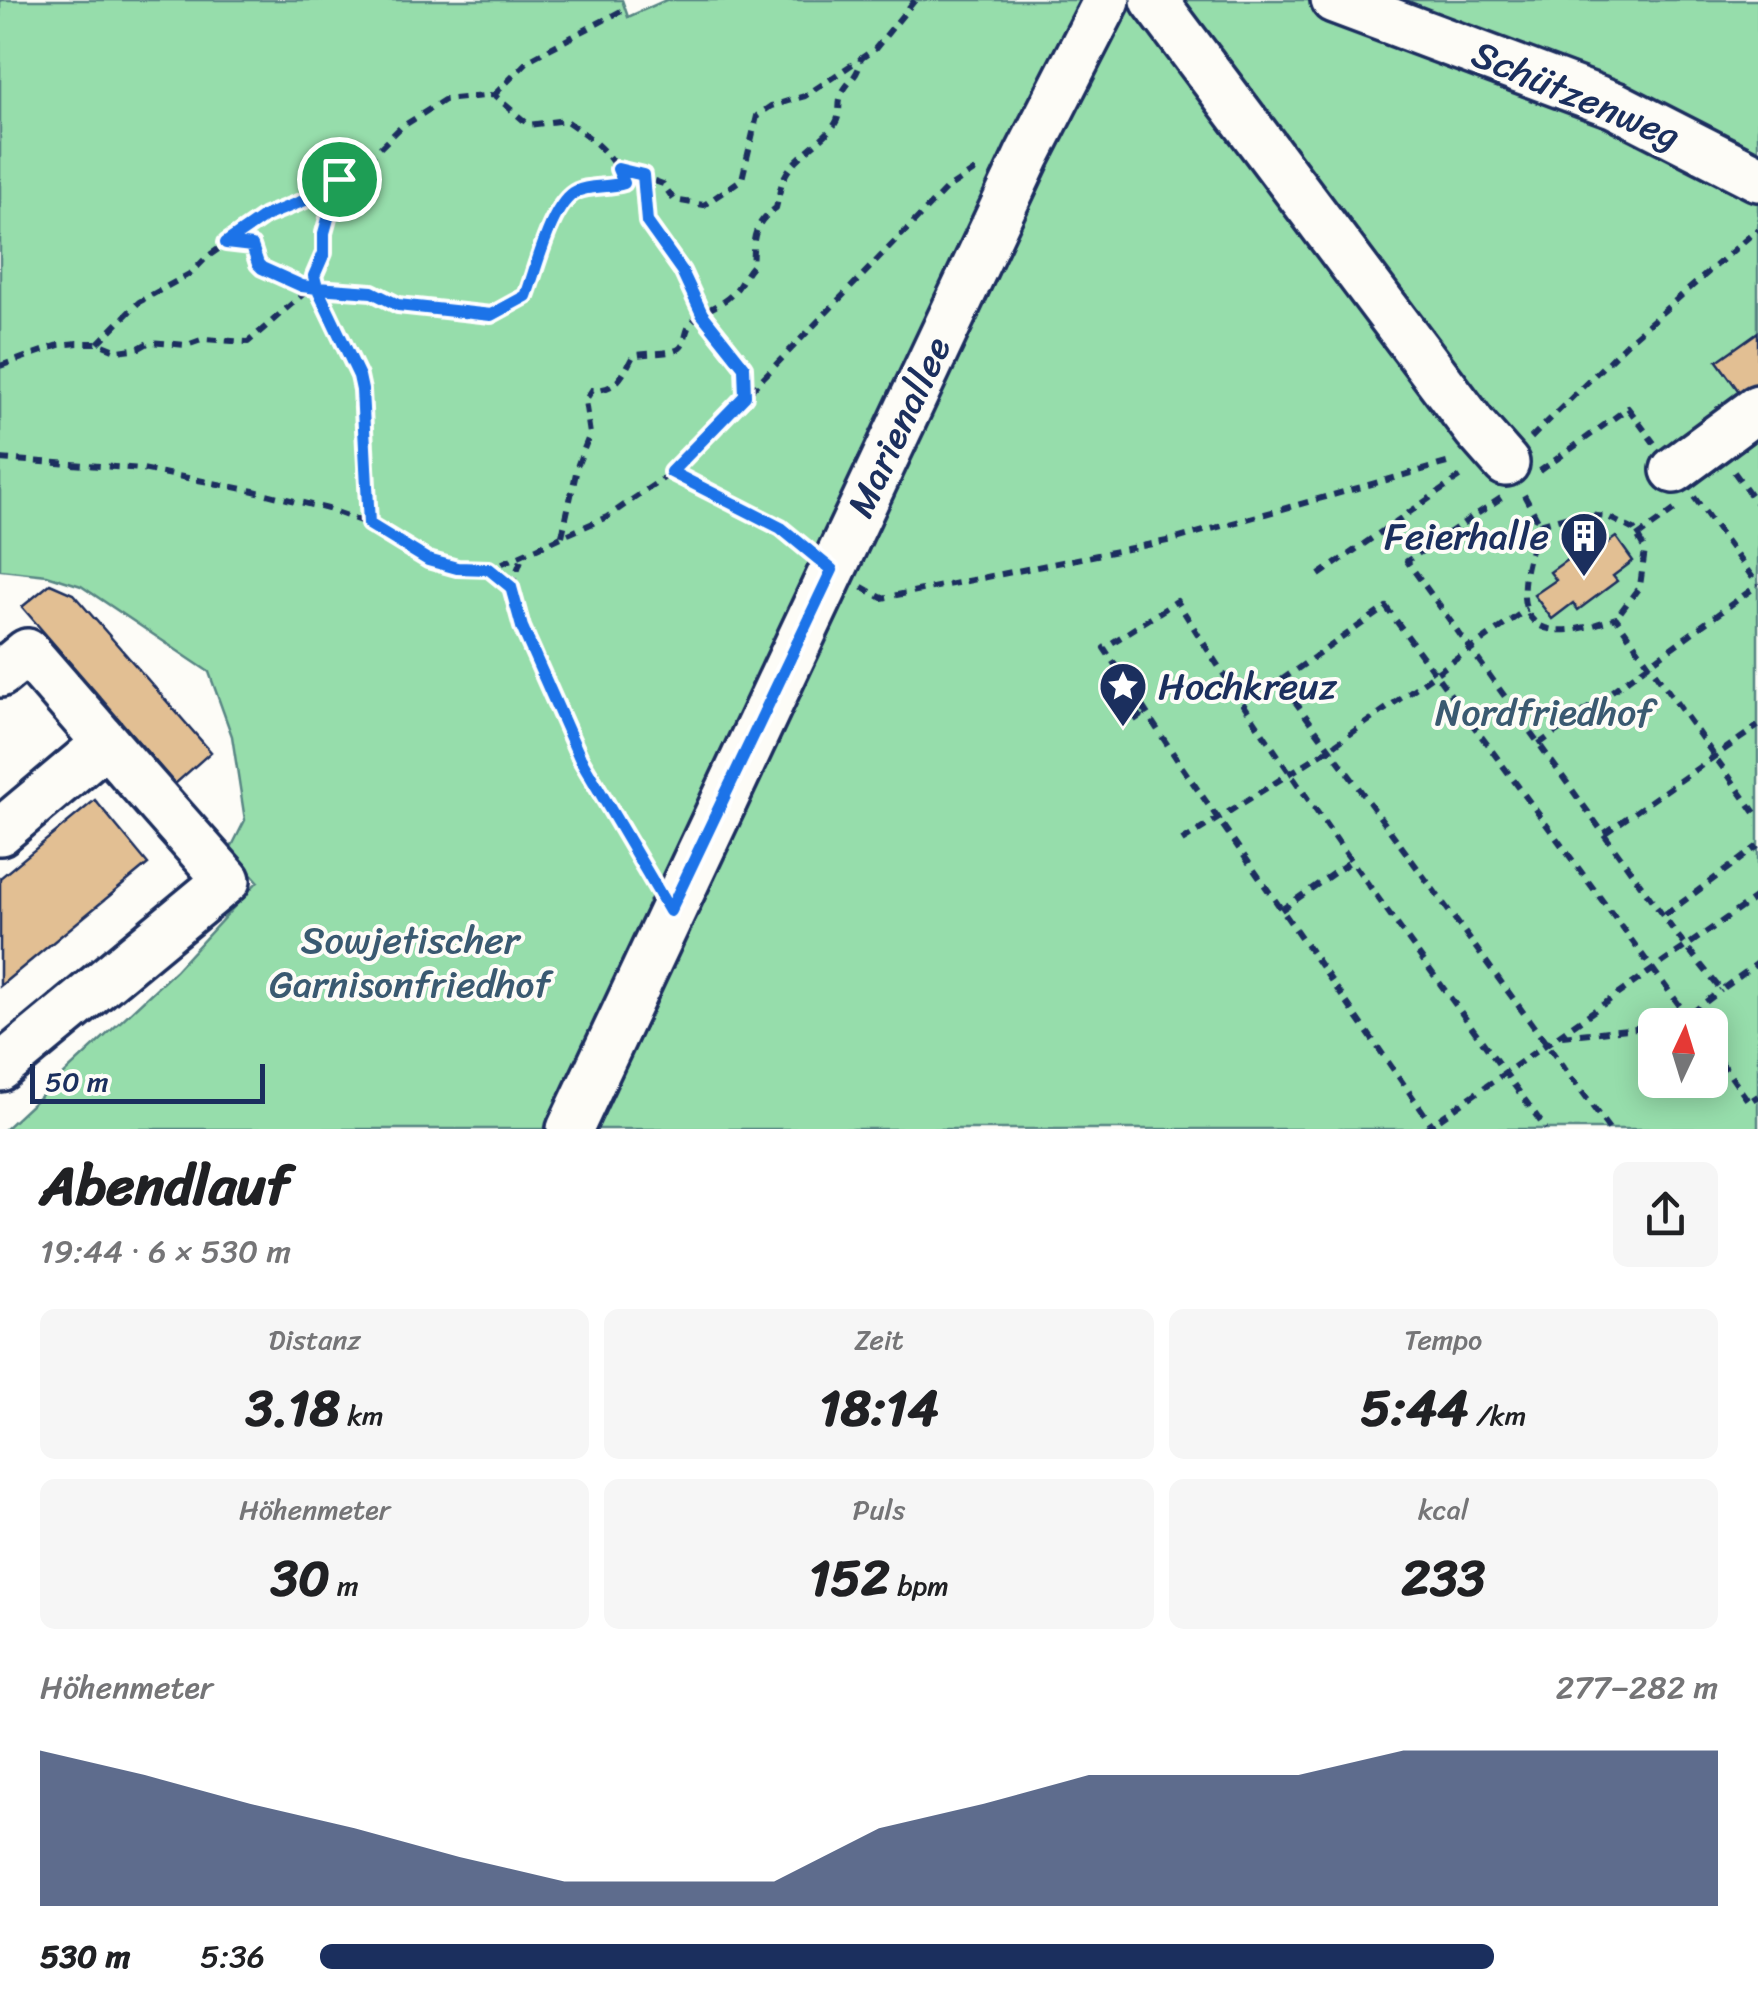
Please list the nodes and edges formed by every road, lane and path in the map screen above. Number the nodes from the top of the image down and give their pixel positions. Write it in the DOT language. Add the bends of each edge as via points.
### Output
graph roads {
  1 [pos="915,0"];
  2 [pos="1107,0"];
  3 [pos="1154,0"];
  4 [pos="1334,0"];
  5 [pos="625,9"];
  6 [pos="861,58"];
  7 [pos="494,95"];
  8 [pos="981,167"];
  9 [pos="618,169"];
  10 [pos="643,175"];
  11 [pos="1758,178"];
  12 [pos="339,179"];
  13 [pos="1758,229"];
  14 [pos="226,243"];
  15 [pos="669,254"];
  16 [pos="682,271"];
  17 [pos="314,288"];
  18 [pos="702,314"];
  19 [pos="98,344"];
  20 [pos="0,366"];
  21 [pos="745,396"];
  22 [pos="1758,408"];
  23 [pos="0,459"];
  24 [pos="671,472"];
  25 [pos="1503,477"];
  26 [pos="1684,483"];
  27 [pos="369,524"];
  28 [pos="1540,524"];
  29 [pos="562,537"];
  30 [pos="1638,537"];
  31 [pos="524,554"];
  32 [pos="489,569"];
  33 [pos="832,570"];
  34 [pos="1319,575"];
  35 [pos="1758,586"];
  36 [pos="511,587"];
  37 [pos="1527,609"];
  38 [pos="1616,618"];
  39 [pos="1469,649"];
  40 [pos="1649,664"];
  41 [pos="0,674"];
  42 [pos="1436,675"];
  43 [pos="1146,712"];
  44 [pos="1134,720"];
  45 [pos="1758,726"];
  46 [pos="106,743"];
  47 [pos="1539,744"];
  48 [pos="1328,748"];
  49 [pos="1715,757"];
  50 [pos="1290,773"];
  51 [pos="1218,817"];
  52 [pos="1758,818"];
  53 [pos="0,832"];
  54 [pos="1605,834"];
  55 [pos="1182,840"];
  56 [pos="1758,846"];
  57 [pos="1351,861"];
  58 [pos="1758,896"];
  59 [pos="1281,910"];
  60 [pos="670,911"];
  61 [pos="1665,915"];
  62 [pos="1687,947"];
  63 [pos="1758,963"];
  64 [pos="1655,970"];
  65 [pos="1721,990"];
  66 [pos="1682,1008"];
  67 [pos="1698,1008"];
  68 [pos="1638,1027"];
  69 [pos="1561,1036"];
  70 [pos="1546,1046"];
  71 [pos="0,1068"];
  72 [pos="1728,1072"];
  73 [pos="1506,1074"];
  74 [pos="1758,1096"];
  75 [pos="1431,1128"];
  76 [pos="570,1129"];
  77 [pos="1546,1129"];
  78 [pos="1609,1129"];
  1 -- 6 [label="path"];
  2 -- 33 [label="street, Marienallee"];
  3 -- 25 [label="street" via="1476,429"];
  4 -- 11 [label="street, Schützenweg" via="1616,105"];
  5 -- 7 [label="path" via="530,59"];
  6 -- 10 [label="path" via="805,96 757,116 742,180 704,204 674,200 664,184"];
  6 -- 18 [label="path" via="834,125 784,178 776,208 750,244 752,266 736,292"];
  7 -- 9 [label="path" via="528,125 565,120 600,144"];
  7 -- 12 [label="path" via="444,100"];
  8 -- 21 [label="path" via="945,190"];
  9 -- 10 [label="path"];
  9 -- 17 [label="path" via="624,183 578,190 563,204 526,296 491,315"];
  10 -- 16 [label="path" via="647,222"];
  12 -- 14 [label="path"];
  12 -- 17 [label="path"];
  13 -- 25 [label="path" via="1628,342"];
  14 -- 17 [label="path" via="252,246 262,268"];
  14 -- 19 [label="path" via="191,273 139,302"];
  15 -- 16 [label="path"];
  16 -- 18 [label="path"];
  17 -- 19 [label="path" via="248,342 150,342 118,351"];
  17 -- 27 [label="path" via="359,376"];
  18 -- 21 [label="path" via="744,367"];
  18 -- 29 [label="path" via="677,350 633,356 618,384 592,390 585,400 590,434"];
  19 -- 20 [label="path" via="59,345"];
  21 -- 24 [label="path"];
  22 -- 26 [label="street"];
  23 -- 27 [label="path" via="142,468 254,490"];
  24 -- 29 [label="path" via="608,517"];
  24 -- 33 [label="path" via="781,528"];
  25 -- 28 [label="path"];
  25 -- 33 [label="path" via="1455,460 1172,540 882,598"];
  25 -- 34 [label="path"];
  25 -- 39 [label="path" via="1408,561"];
  26 -- 30 [label="path"];
  27 -- 32 [label="path" via="428,560"];
  28 -- 30 [label="path" via="1575,514 1608,516"];
  28 -- 37 [label="path" via="1527,558"];
  29 -- 31 [label="path"];
  30 -- 38 [label="path" via="1644,550 1640,586"];
  31 -- 32 [label="path"];
  31 -- 36 [label="path"];
  32 -- 36 [label="path"];
  33 -- 60 [label="street, Marienallee"];
  35 -- 40 [label="path"];
  36 -- 60 [label="path" via="580,758"];
  37 -- 38 [label="path" via="1552,630"];
  37 -- 39 [label="path"];
  38 -- 40 [label="path"];
  39 -- 42 [label="path"];
  39 -- 47 [label="path"];
  40 -- 47 [label="path"];
  40 -- 49 [label="path"];
  41 -- 46 [label="street" via="27,652"];
  42 -- 48 [label="path"];
  42 -- 48 [label="path" via="1386,608 1280,681"];
  42 -- 64 [label="path"];
  43 -- 44 [label="path"];
  43 -- 50 [label="path" via="1104,648 1176,601"];
  43 -- 51 [label="path"];
  45 -- 49 [label="path"];
  46 -- 53 [label="street"];
  46 -- 71 [label="street" via="227,880"];
  47 -- 54 [label="path"];
  48 -- 50 [label="path"];
  48 -- 70 [label="path"];
  49 -- 52 [label="path"];
  49 -- 54 [label="path"];
  50 -- 51 [label="path"];
  50 -- 57 [label="path"];
  51 -- 55 [label="path"];
  51 -- 59 [label="path"];
  54 -- 61 [label="path"];
  56 -- 61 [label="path"];
  57 -- 59 [label="path"];
  57 -- 73 [label="path"];
  58 -- 62 [label="path"];
  59 -- 75 [label="path"];
  60 -- 76 [label="street, Marienallee"];
  61 -- 62 [label="path"];
  62 -- 64 [label="path"];
  62 -- 65 [label="path"];
  63 -- 65 [label="path"];
  64 -- 66 [label="path"];
  64 -- 69 [label="path"];
  65 -- 67 [label="path"];
  68 -- 69 [label="path"];
  69 -- 70 [label="path"];
  70 -- 73 [label="path"];
  70 -- 78 [label="path"];
  72 -- 74 [label="path" via="1750,1102"];
  73 -- 75 [label="path"];
  73 -- 77 [label="path"];
}
